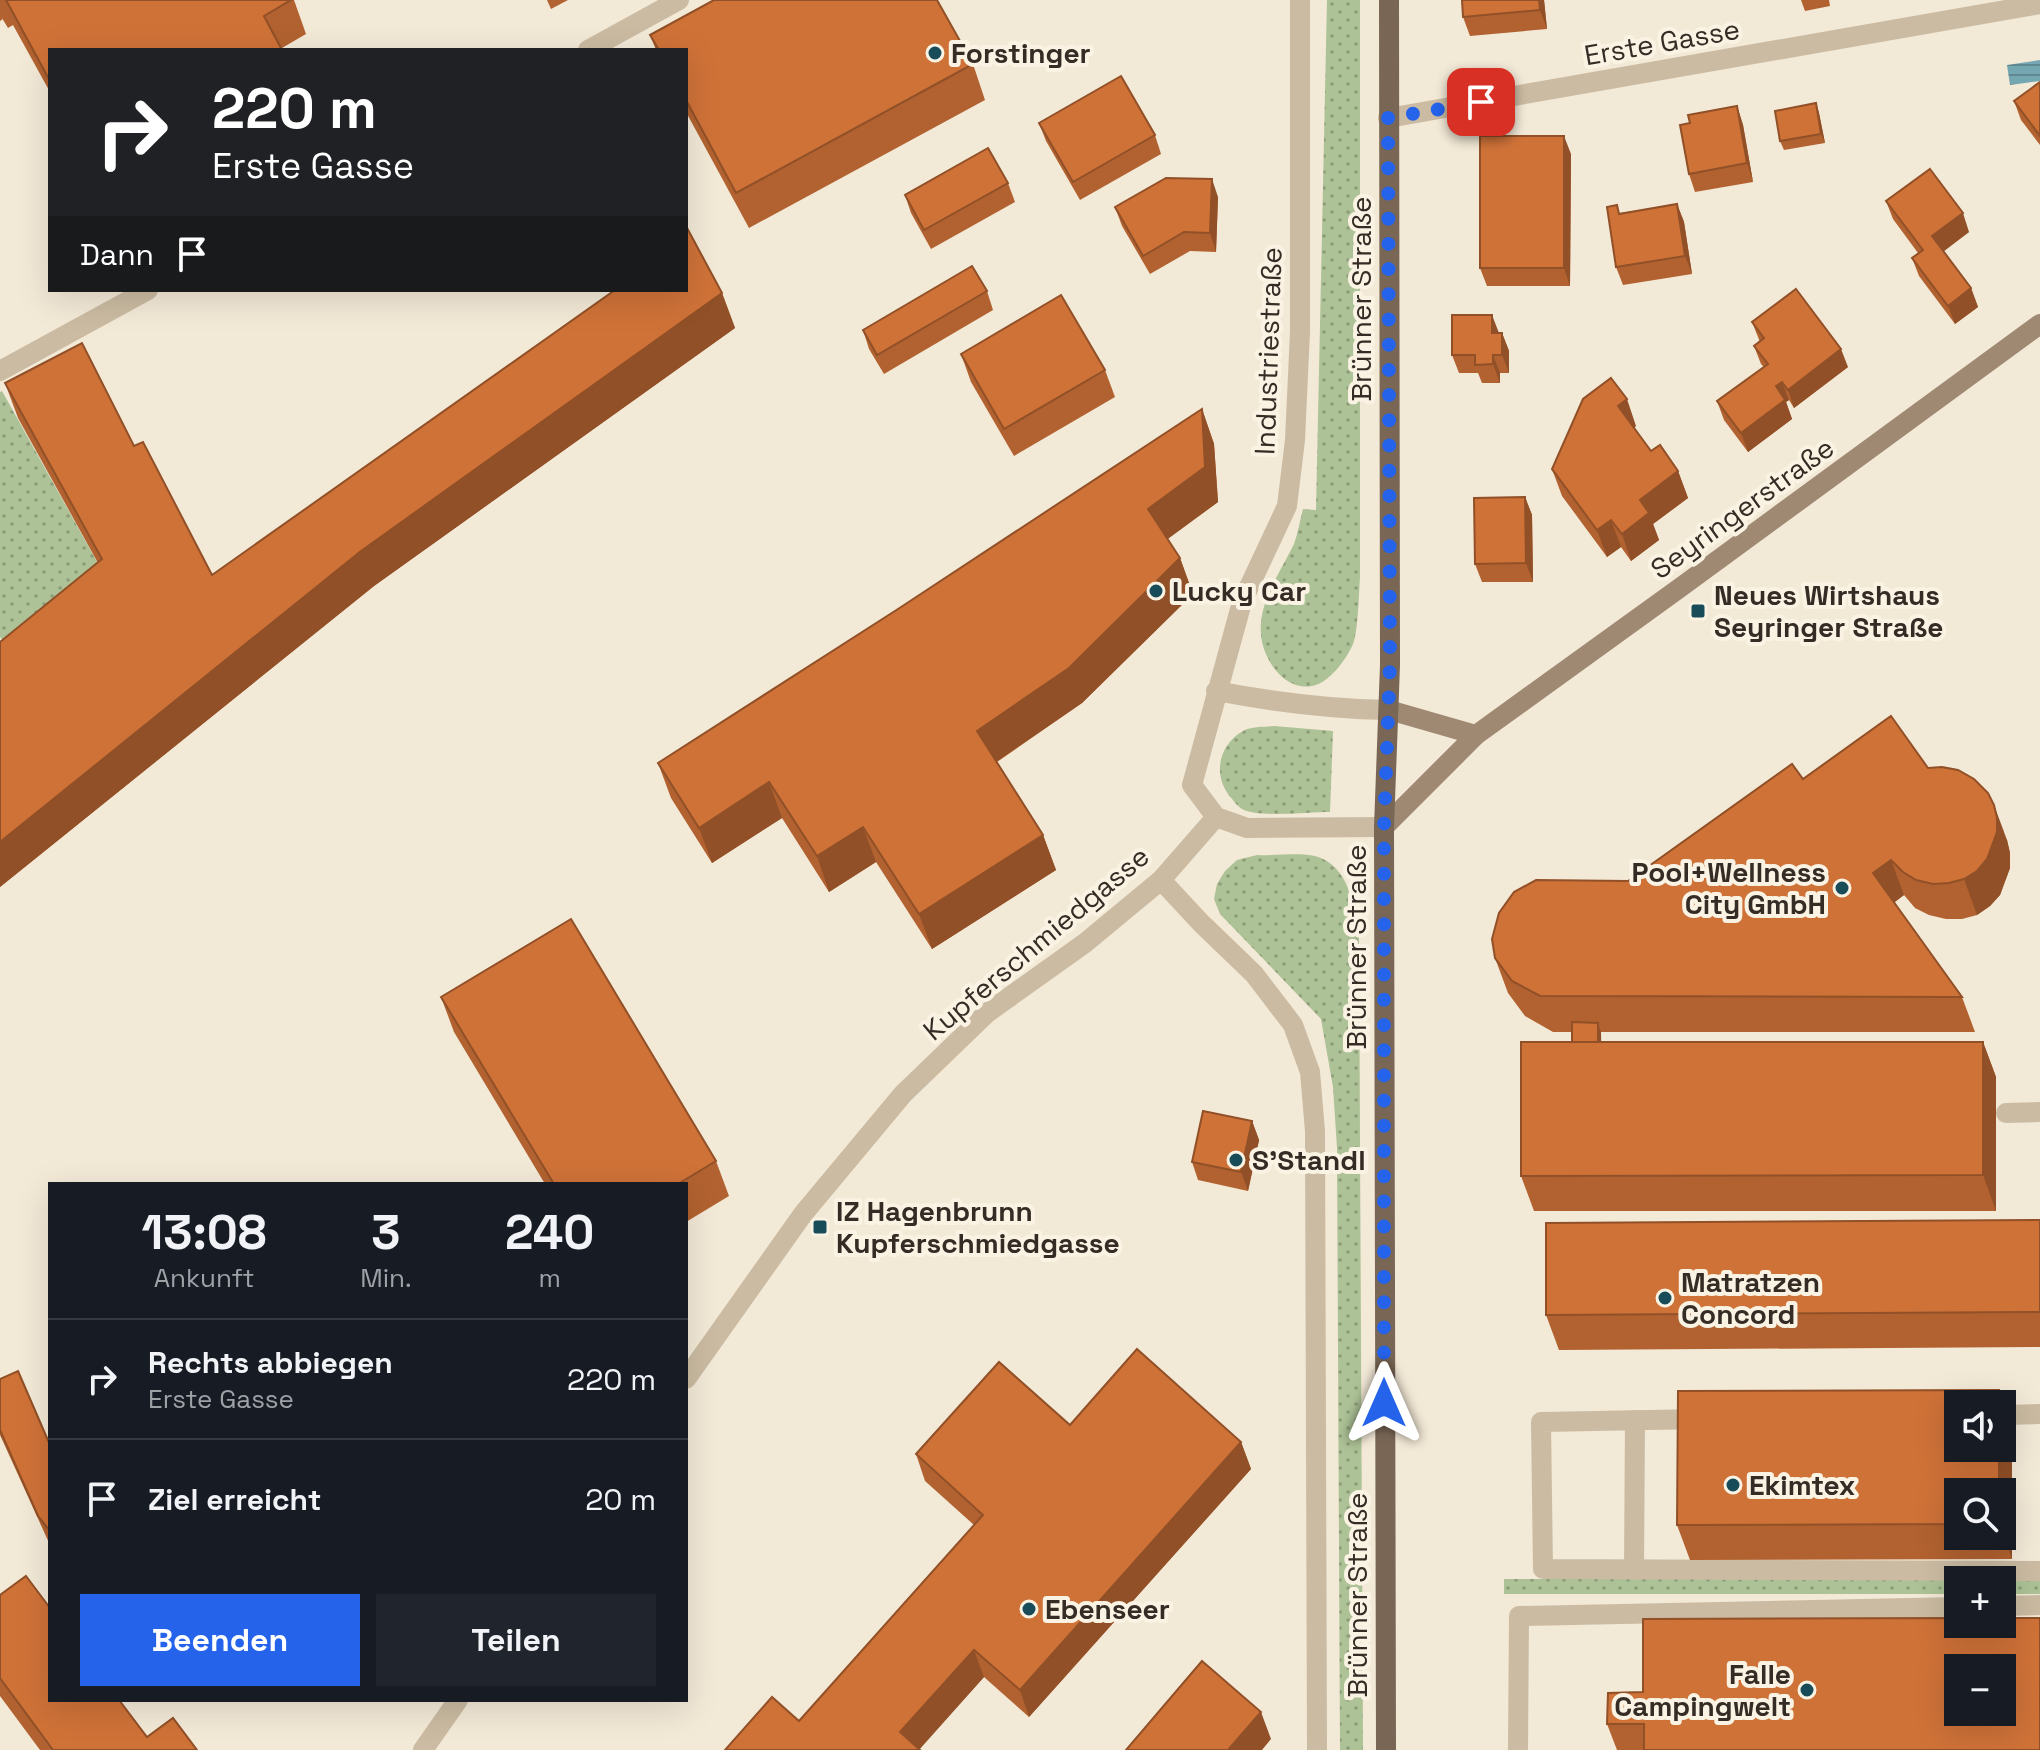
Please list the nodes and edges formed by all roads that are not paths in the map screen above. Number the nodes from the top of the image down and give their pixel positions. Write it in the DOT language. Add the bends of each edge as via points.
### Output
graph roads {
  1 [pos="679,0"];
  2 [pos="1300,0"];
  3 [pos="1389,0"];
  4 [pos="2040,4"];
  5 [pos="592,48"];
  6 [pos="1388,118"];
  7 [pos="144,292"];
  8 [pos="2040,324"];
  9 [pos="0,371"];
  10 [pos="1216,691"];
  11 [pos="1389,710"];
  12 [pos="1476,735"];
  13 [pos="1216,817"];
  14 [pos="1384,827"];
  15 [pos="1161,880"];
  16 [pos="2040,1112"];
  17 [pos="2006,1113"];
  18 [pos="688,1376"];
  19 [pos="2040,1414"];
  20 [pos="2016,1415"];
  21 [pos="1728,1419"];
  22 [pos="1635,1420"];
  23 [pos="1634,1570"];
  24 [pos="2040,1571"];
  25 [pos="2040,1605"];
  26 [pos="2016,1606"];
  27 [pos="1944,1607"];
  28 [pos="457,1702"];
  29 [pos="423,1750"];
  30 [pos="1317,1750"];
  31 [pos="1386,1750"];
  32 [pos="1518,1750"];
  1 -- 5 [label="street"];
  2 -- 10 [label="street, Industriestraße" via="1300,301 1287,506 1242,602"];
  3 -- 6 [label="main road, Brünner Straße"];
  4 -- 6 [label="street, Erste Gasse"];
  6 -- 11 [label="main road, Brünner Straße"];
  7 -- 9 [label="street"];
  8 -- 12 [label="street, Seyringerstraße"];
  10 -- 11 [label="street" via="1328,708"];
  10 -- 13 [label="street" via="1192,785"];
  11 -- 12 [label="street"];
  11 -- 14 [label="main road, Brünner Straße"];
  12 -- 14 [label="street, Seyringerstraße"];
  13 -- 14 [label="street" via="1247,828"];
  13 -- 15 [label="street, Kupferschmiedgasse"];
  14 -- 31 [label="main road, Brünner Straße"];
  15 -- 18 [label="street, Kupferschmiedgasse" via="987,1013 903,1094 803,1214"];
  15 -- 30 [label="street" via="1271,995 1293,1025 1310,1072 1315,1131"];
  16 -- 17 [label="street"];
  19 -- 20 [label="street"];
  21 -- 22 [label="street"];
  22 -- 23 [label="street"];
  22 -- 23 [label="street" via="1541,1422 1543,1569"];
  23 -- 24 [label="street"];
  25 -- 26 [label="street"];
  27 -- 32 [label="street" via="1519,1616"];
  28 -- 29 [label="street"];
}
